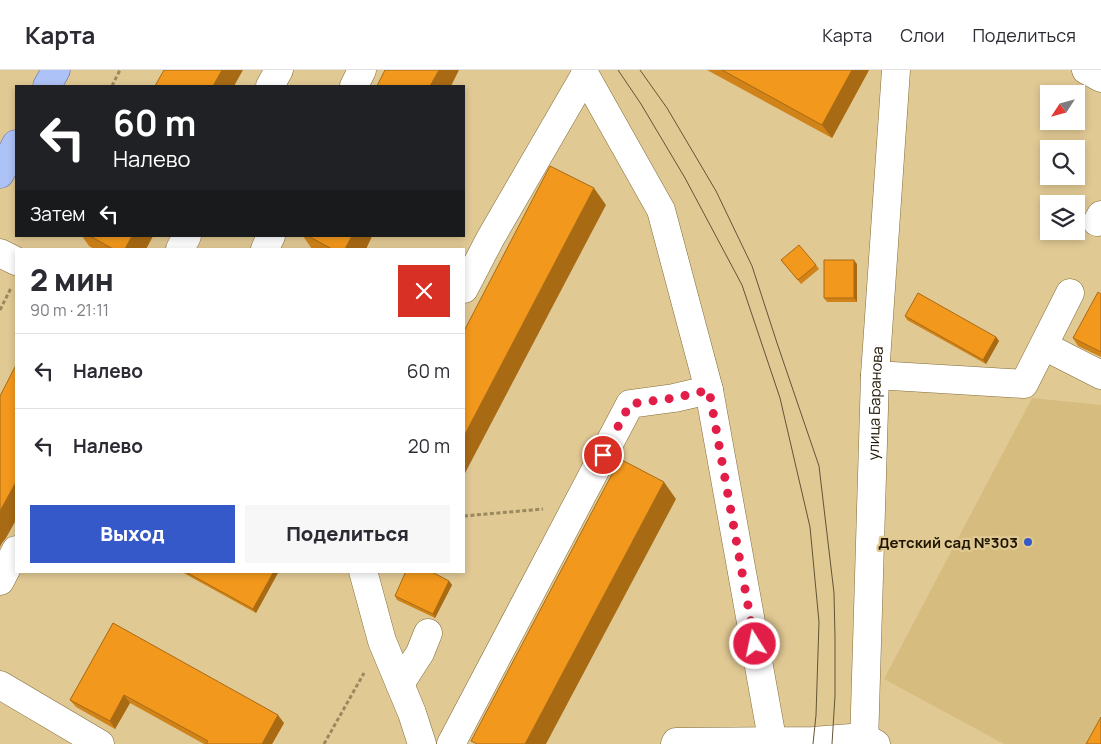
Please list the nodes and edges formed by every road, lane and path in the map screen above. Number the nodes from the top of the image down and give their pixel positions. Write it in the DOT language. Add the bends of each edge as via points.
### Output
graph roads {
  1 [pos="56,70"];
  2 [pos="120,70"];
  3 [pos="279,70"];
  4 [pos="362,70"];
  5 [pos="896,70"];
  6 [pos="1086,70"];
  7 [pos="1101,78"];
  8 [pos="48,85"];
  9 [pos="112,85"];
  10 [pos="271,85"];
  11 [pos="354,85"];
  12 [pos="15,146"];
  13 [pos="0,174"];
  14 [pos="0,253"];
  15 [pos="14,274"];
  16 [pos="465,287"];
  17 [pos="1070,293"];
  18 [pos="0,310"];
  19 [pos="1044,346"];
  20 [pos="875,375"];
  21 [pos="1101,375"];
  22 [pos="709,390"];
  23 [pos="576,506"];
  24 [pos="465,516"];
  25 [pos="15,552"];
  26 [pos="364,573"];
  27 [pos="0,581"];
  28 [pos="428,633"];
  29 [pos="382,641"];
  30 [pos="400,684"];
  31 [pos="0,685"];
  32 [pos="868,742"];
  33 [pos="773,743"];
  34 [pos="100,744"];
  35 [pos="324,744"];
  36 [pos="422,744"];
  37 [pos="450,744"];
  38 [pos="675,744"];
  1 -- 8 [label="main road"];
  2 -- 9 [label="path"];
  3 -- 10 [label="street"];
  4 -- 11 [label="street"];
  5 -- 20 [label="street, улица Баранова"];
  6 -- 7 [label="street"];
  12 -- 13 [label="main road"];
  14 -- 15 [label="street"];
  15 -- 18 [label="path"];
  16 -- 22 [label="street" via="585,74 661,210"];
  17 -- 19 [label="street"];
  19 -- 20 [label="street" via="1024,384"];
  19 -- 21 [label="street"];
  20 -- 32 [label="street, улица Баранова"];
  22 -- 23 [label="street" via="630,404"];
  22 -- 33 [label="street"];
  23 -- 24 [label="path"];
  23 -- 37 [label="street"];
  25 -- 27 [label="street"];
  26 -- 29 [label="street"];
  28 -- 30 [label="street" via="420,653"];
  29 -- 30 [label="street"];
  29 -- 35 [label="path"];
  30 -- 36 [label="street"];
  31 -- 34 [label="street"];
  32 -- 33 [label="street"];
  33 -- 38 [label="street"];
}
